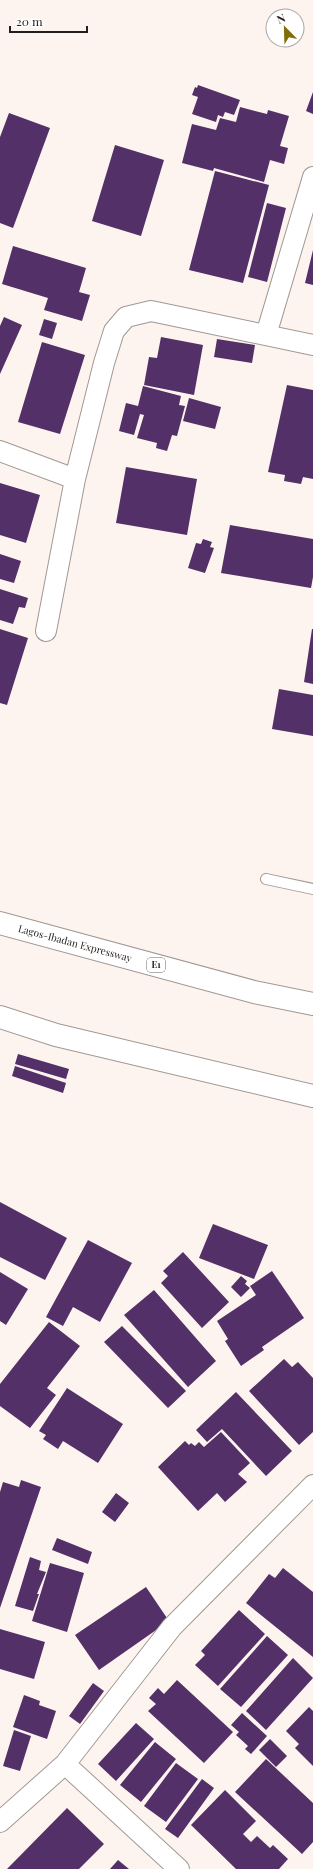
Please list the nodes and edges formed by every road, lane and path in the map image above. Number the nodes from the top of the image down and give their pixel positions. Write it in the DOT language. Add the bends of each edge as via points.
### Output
graph roads {
  1 [pos="313,177"];
  2 [pos="266,335"];
  3 [pos="313,345"];
  4 [pos="0,451"];
  5 [pos="75,479"];
  6 [pos="46,631"];
  7 [pos="266,879"];
  8 [pos="313,889"];
  9 [pos="0,923"];
  10 [pos="313,1004"];
  11 [pos="0,1016"];
  12 [pos="313,1096"];
  13 [pos="313,1485"];
  14 [pos="65,1764"];
  15 [pos="0,1822"];
  16 [pos="179,1869"];
  1 -- 2 [label="street"];
  2 -- 3 [label="street"];
  2 -- 5 [label="street" via="151,311 126,317 114,331 108,350"];
  4 -- 5 [label="street"];
  5 -- 6 [label="street"];
  7 -- 8 [label="lane"];
  9 -- 10 [label="highway, Lagos-Ibadan Expressway / E1" via="254,992"];
  11 -- 12 [label="highway" via="56,1035"];
  13 -- 14 [label="street" via="172,1627"];
  14 -- 15 [label="street"];
  14 -- 16 [label="street"];
}
